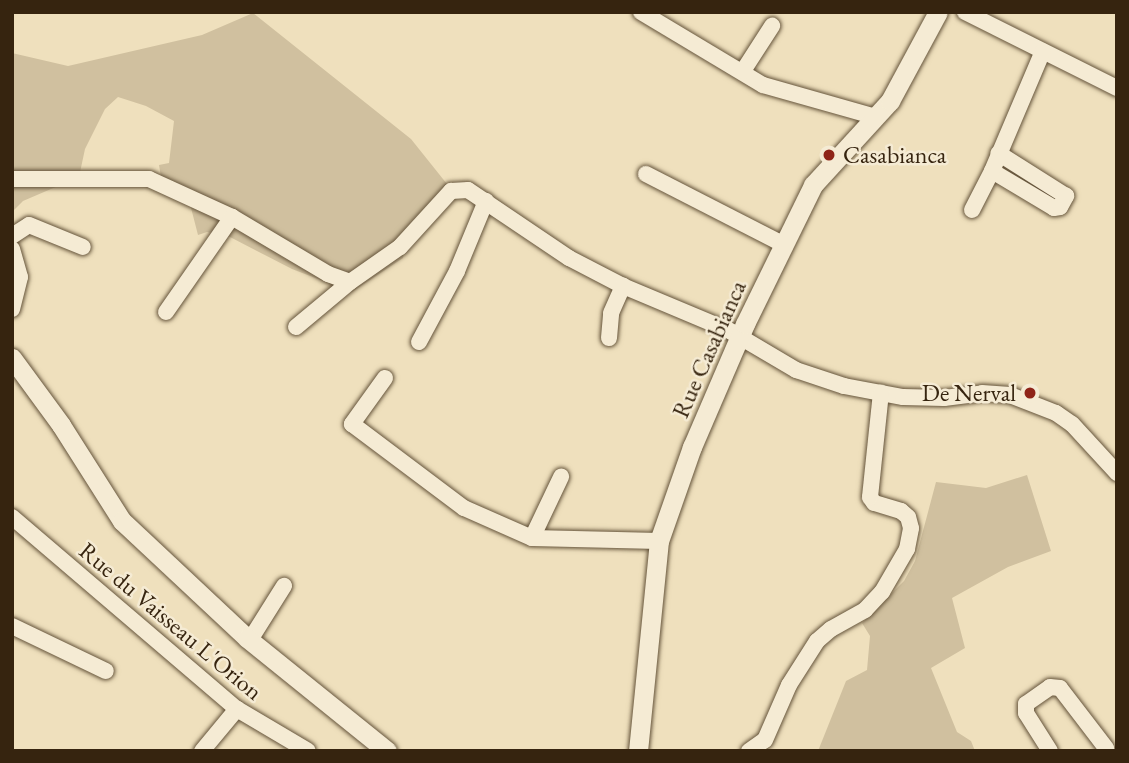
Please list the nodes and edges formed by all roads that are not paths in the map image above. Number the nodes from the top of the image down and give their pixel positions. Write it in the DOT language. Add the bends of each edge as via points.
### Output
graph roads {
  1 [pos="641,12"];
  2 [pos="938,12"];
  3 [pos="965,12"];
  4 [pos="772,26"];
  5 [pos="1043,51"];
  6 [pos="743,71"];
  7 [pos="1117,88"];
  8 [pos="876,117"];
  9 [pos="998,153"];
  10 [pos="992,171"];
  11 [pos="646,174"];
  12 [pos="12,179"];
  13 [pos="486,201"];
  14 [pos="972,210"];
  15 [pos="232,217"];
  16 [pos="12,236"];
  17 [pos="783,244"];
  18 [pos="83,247"];
  19 [pos="12,249"];
  20 [pos="350,282"];
  21 [pos="623,286"];
  22 [pos="12,309"];
  23 [pos="166,312"];
  24 [pos="296,327"];
  25 [pos="609,338"];
  26 [pos="741,339"];
  27 [pos="419,342"];
  28 [pos="12,359"];
  29 [pos="385,378"];
  30 [pos="881,393"];
  31 [pos="1117,473"];
  32 [pos="561,477"];
  33 [pos="12,517"];
  34 [pos="532,538"];
  35 [pos="659,541"];
  36 [pos="284,586"];
  37 [pos="12,626"];
  38 [pos="250,640"];
  39 [pos="106,671"];
  40 [pos="237,709"];
  41 [pos="1106,748"];
  42 [pos="202,751"];
  43 [pos="308,751"];
  44 [pos="387,751"];
  45 [pos="638,751"];
  46 [pos="645,751"];
  47 [pos="748,751"];
  48 [pos="1050,751"];
  1 -- 6 [label="street"];
  2 -- 8 [label="street, Rue Casabianca" via="890,101"];
  3 -- 5 [label="street"];
  4 -- 6 [label="street"];
  5 -- 7 [label="street"];
  5 -- 9 [label="street"];
  6 -- 8 [label="street" via="763,85"];
  8 -- 17 [label="street, Rue Casabianca" via="813,185"];
  9 -- 10 [label="street"];
  9 -- 10 [label="street" via="1066,196 1054,208"];
  10 -- 14 [label="street"];
  11 -- 17 [label="street"];
  12 -- 15 [label="street" via="149,179"];
  13 -- 20 [label="street" via="468,190 451,191 400,247"];
  13 -- 21 [label="street" via="569,258"];
  13 -- 27 [label="street" via="457,271"];
  15 -- 20 [label="street" via="328,274"];
  15 -- 23 [label="street"];
  16 -- 18 [label="street" via="29,225"];
  17 -- 26 [label="street, Rue Casabianca"];
  19 -- 22 [label="street" via="20,277"];
  20 -- 24 [label="street"];
  21 -- 25 [label="street" via="611,313"];
  21 -- 26 [label="street"];
  26 -- 30 [label="street" via="796,370"];
  26 -- 35 [label="street, Rue Casabianca" via="692,447"];
  28 -- 38 [label="street" via="122,521"];
  29 -- 34 [label="street" via="352,424 464,508"];
  30 -- 31 [label="street" via="943,398 982,393 1038,404 1072,424"];
  30 -- 47 [label="street" via="870,497 908,517 907,549 882,592 865,610 817,641 789,685 765,740"];
  32 -- 34 [label="street"];
  33 -- 40 [label="street, Rue du Vaisseau L'Orion"];
  34 -- 35 [label="street"];
  35 -- 45 [label="street, Rue Casabianca"];
  36 -- 38 [label="street"];
  37 -- 39 [label="street"];
  38 -- 44 [label="street"];
  40 -- 42 [label="street"];
  40 -- 43 [label="street, Rue du Vaisseau L'Orion"];
  41 -- 48 [label="street" via="1060,688 1050,687 1026,704 1026,713"];
  45 -- 46 [label="street"];
}
